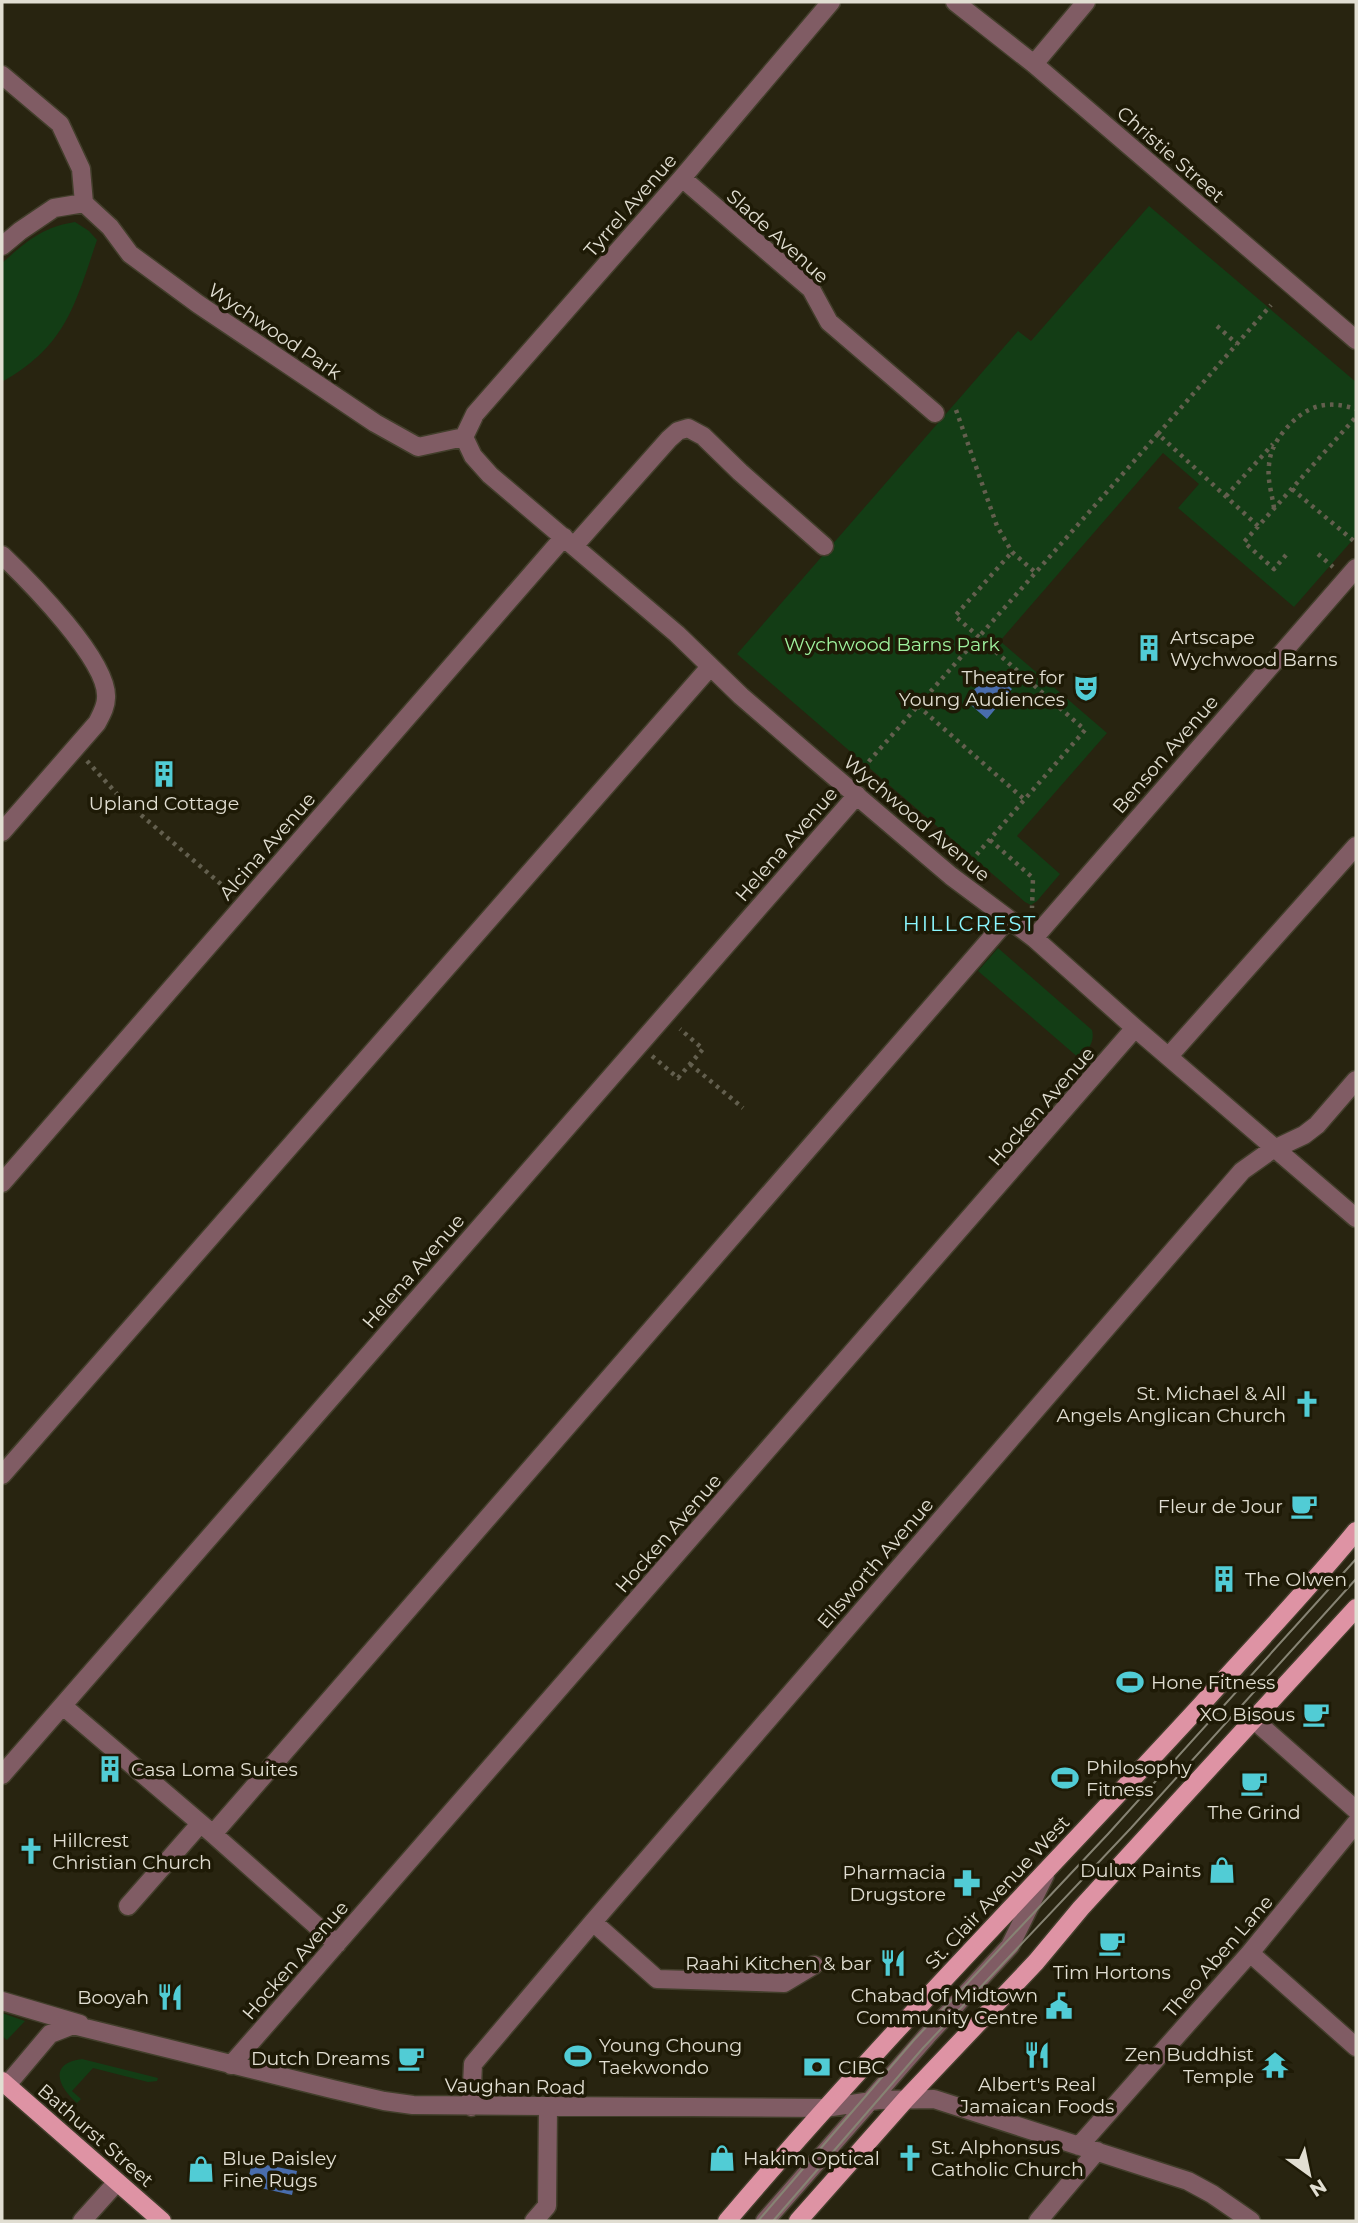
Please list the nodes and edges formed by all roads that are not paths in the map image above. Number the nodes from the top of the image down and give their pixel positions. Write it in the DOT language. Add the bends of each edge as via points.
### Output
graph roads {
  1 [pos="831,2"];
  2 [pos="956,2"];
  3 [pos="1086,2"];
  4 [pos="1034,64"];
  5 [pos="2,75"];
  6 [pos="682,178"];
  7 [pos="84,203"];
  8 [pos="2,246"];
  9 [pos="1356,340"];
  10 [pos="935,413"];
  11 [pos="464,437"];
  12 [pos="569,542"];
  13 [pos="824,546"];
  14 [pos="2,555"];
  15 [pos="1356,568"];
  16 [pos="710,667"];
  17 [pos="857,795"];
  18 [pos="2,832"];
  19 [pos="1356,846"];
  20 [pos="1008,919"];
  21 [pos="1034,937"];
  22 [pos="1135,1028"];
  23 [pos="1169,1056"];
  24 [pos="1356,1080"];
  25 [pos="1275,1148"];
  26 [pos="2,1183"];
  27 [pos="1356,1218"];
  28 [pos="2,1475"];
  29 [pos="1356,1531"];
  30 [pos="1356,1608"];
  31 [pos="62,1706"];
  32 [pos="1253,1719"];
  33 [pos="5,1764"];
  34 [pos="1356,1810"];
  35 [pos="1356,1823"];
  36 [pos="207,1829"];
  37 [pos="1049,1868"];
  38 [pos="128,1906"];
  39 [pos="593,1922"];
  40 [pos="337,1944"];
  41 [pos="1250,1953"];
  42 [pos="814,1965"];
  43 [pos="2,2001"];
  44 [pos="99,2031"];
  45 [pos="1356,2047"];
  46 [pos="231,2065"];
  47 [pos="4,2083"];
  48 [pos="906,2099"];
  49 [pos="870,2101"];
  50 [pos="471,2107"];
  51 [pos="548,2108"];
  52 [pos="825,2108"];
  53 [pos="1088,2148"];
  54 [pos="117,2182"];
  55 [pos="82,2221"];
  56 [pos="162,2221"];
  57 [pos="534,2221"];
  58 [pos="727,2221"];
  59 [pos="765,2221"];
  60 [pos="797,2221"];
  61 [pos="1038,2221"];
  62 [pos="1251,2221"];
  1 -- 6 [label="street, Tyrrel Avenue"];
  2 -- 4 [label="street, Christie Street"];
  3 -- 4 [label="street"];
  4 -- 9 [label="street, Christie Street"];
  5 -- 7 [label="street" via="60,124 82,169"];
  6 -- 10 [label="street, Slade Avenue" via="811,289 829,322"];
  6 -- 11 [label="street, Tyrrel Avenue" via="475,414"];
  7 -- 8 [label="street" via="54,208"];
  7 -- 11 [label="street, Wychwood Park" via="130,254 374,424 418,447"];
  11 -- 12 [label="street, Wychwood Avenue" via="490,475"];
  12 -- 13 [label="street, Alcina Avenue" via="669,439 688,428 703,436"];
  12 -- 16 [label="street, Wychwood Avenue"];
  12 -- 26 [label="street, Alcina Avenue"];
  14 -- 18 [label="street" via="54,608 90,655 107,696 97,723"];
  15 -- 21 [label="street, Benson Avenue"];
  16 -- 17 [label="street, Wychwood Avenue"];
  16 -- 28 [label="street"];
  17 -- 20 [label="street, Wychwood Avenue"];
  17 -- 31 [label="street, Helena Avenue"];
  19 -- 23 [label="street"];
  20 -- 21 [label="street, Wychwood Avenue"];
  20 -- 36 [label="street"];
  21 -- 22 [label="street, Wychwood Avenue"];
  22 -- 23 [label="street, Wychwood Avenue"];
  22 -- 40 [label="street, Hocken Avenue"];
  23 -- 25 [label="street, Wychwood Avenue"];
  24 -- 25 [label="street, Ellsworth Avenue" via="1317,1125"];
  25 -- 27 [label="street, Wychwood Avenue"];
  25 -- 39 [label="street, Ellsworth Avenue" via="1242,1171"];
  29 -- 37 [label="main road, St. Clair Avenue West"];
  30 -- 32 [label="main road"];
  31 -- 33 [label="street, Helena Avenue"];
  31 -- 36 [label="street"];
  32 -- 34 [label="street"];
  32 -- 48 [label="main road" via="1080,1908 1037,1962"];
  35 -- 41 [label="street, Theo Aben Lane"];
  36 -- 38 [label="street"];
  36 -- 40 [label="street"];
  37 -- 49 [label="street" via="1010,1946"];
  37 -- 52 [label="main road, St. Clair Avenue West"];
  39 -- 42 [label="street" via="657,1979 784,1983"];
  39 -- 50 [label="street, Ellsworth Avenue" via="472,2064"];
  40 -- 46 [label="street, Hocken Avenue"];
  41 -- 45 [label="street"];
  41 -- 53 [label="street, Theo Aben Lane"];
  43 -- 44 [label="street, Vaughan Road"];
  44 -- 46 [label="street, Vaughan Road"];
  44 -- 47 [label="street, Vaughan Road" via="73,2025 50,2034"];
  46 -- 50 [label="street, Vaughan Road" via="384,2101"];
  47 -- 54 [label="main road, Bathurst Street"];
  48 -- 49 [label="street, Vaughan Road"];
  48 -- 53 [label="street, Vaughan Road" via="934,2099"];
  48 -- 60 [label="main road"];
  49 -- 52 [label="street, Vaughan Road"];
  49 -- 59 [label="street"];
  50 -- 51 [label="street, Vaughan Road"];
  51 -- 52 [label="street, Vaughan Road"];
  51 -- 57 [label="street" via="547,2206"];
  52 -- 58 [label="main road, St. Clair Avenue West"];
  53 -- 61 [label="street, Theo Aben Lane"];
  53 -- 62 [label="street, Vaughan Road" via="1188,2181"];
  54 -- 55 [label="street"];
  54 -- 56 [label="main road, Bathurst Street"];
}
